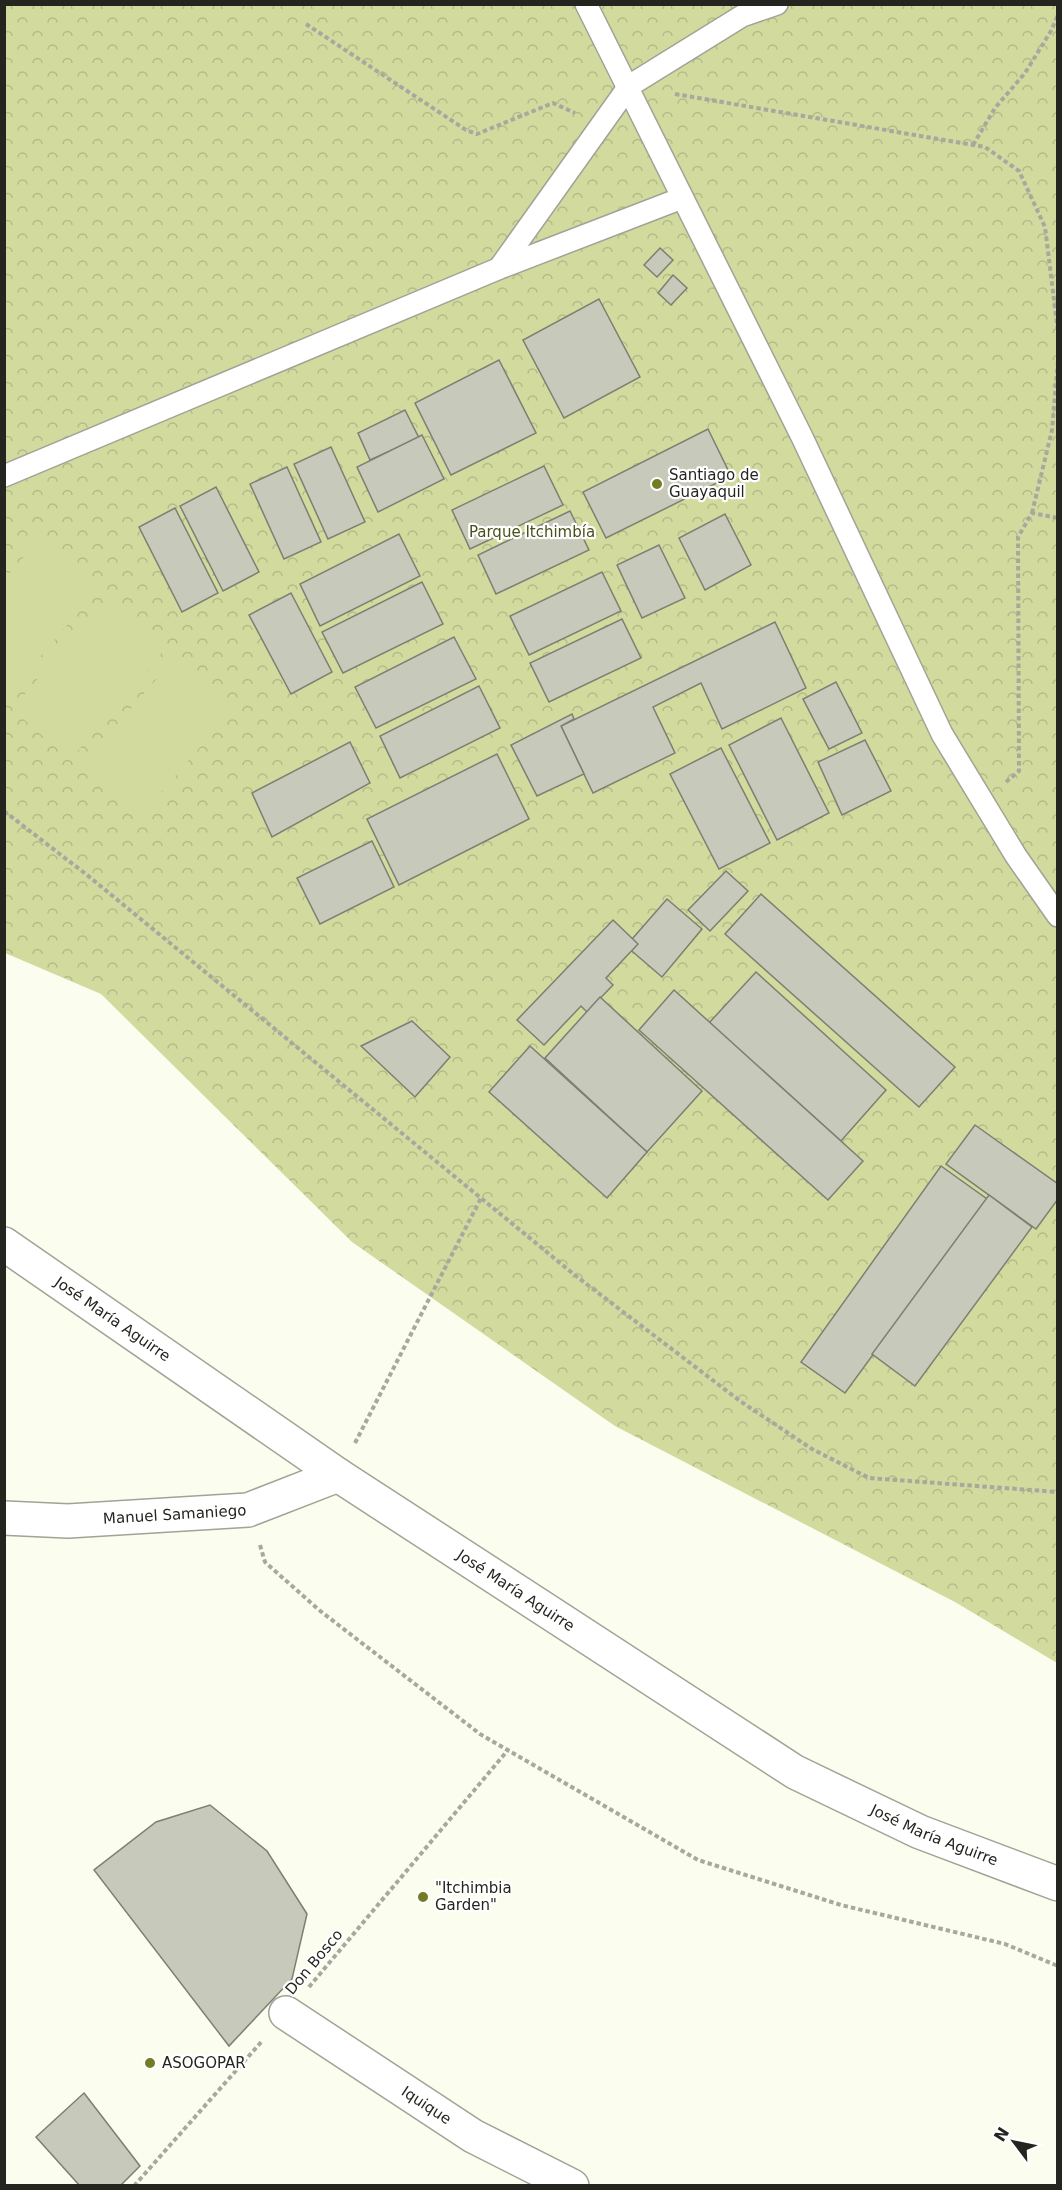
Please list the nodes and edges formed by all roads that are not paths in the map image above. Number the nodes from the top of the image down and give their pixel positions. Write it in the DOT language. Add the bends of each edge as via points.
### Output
graph roads {
  1 [pos="586,4"];
  2 [pos="777,4"];
  3 [pos="629,86"];
  4 [pos="681,198"];
  5 [pos="500,268"];
  6 [pos="4,476"];
  7 [pos="1058,916"];
  8 [pos="4,1244"];
  9 [pos="338,1475"];
  10 [pos="4,1518"];
  11 [pos="1058,1884"];
  12 [pos="286,2013"];
  13 [pos="572,2186"];
  1 -- 3 [label="lane"];
  2 -- 3 [label="lane" via="741,16"];
  3 -- 4 [label="lane"];
  3 -- 5 [label="lane"];
  4 -- 5 [label="lane"];
  4 -- 7 [label="lane" via="802,437 942,734 1016,856"];
  5 -- 6 [label="lane"];
  8 -- 9 [label="street, José María Aguirre"];
  9 -- 10 [label="street, Manuel Samaniego" via="248,1510 68,1521"];
  9 -- 11 [label="street, José María Aguirre" via="795,1772 920,1832"];
  12 -- 13 [label="street, Iquique" via="473,2136"];
}
